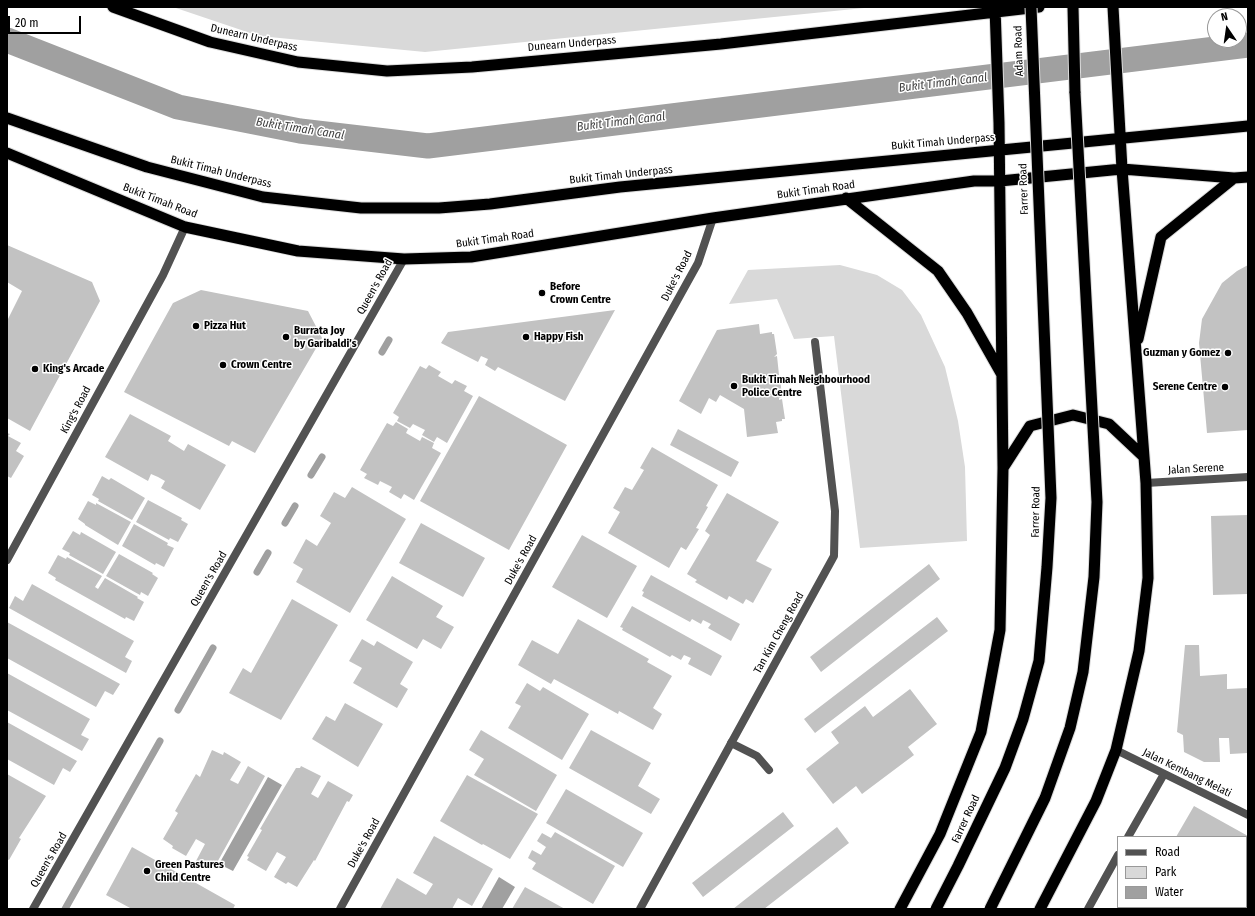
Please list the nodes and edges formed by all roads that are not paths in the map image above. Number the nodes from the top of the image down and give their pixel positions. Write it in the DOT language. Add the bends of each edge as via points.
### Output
graph roads {
  1 [pos="113,7"];
  2 [pos="995,7"];
  3 [pos="1031,7"];
  4 [pos="1039,7"];
  5 [pos="1073,7"];
  6 [pos="1113,7"];
  7 [pos="1034,94"];
  8 [pos="7,118"];
  9 [pos="1248,126"];
  10 [pos="7,154"];
  11 [pos="1122,169"];
  12 [pos="1248,177"];
  13 [pos="1234,178"];
  14 [pos="1000,181"];
  15 [pos="846,198"];
  16 [pos="713,218"];
  17 [pos="185,227"];
  18 [pos="404,259"];
  19 [pos="815,342"];
  20 [pos="1136,349"];
  21 [pos="1002,374"];
  22 [pos="1143,456"];
  23 [pos="1003,468"];
  24 [pos="1248,477"];
  25 [pos="1146,483"];
  26 [pos="7,560"];
  27 [pos="731,743"];
  28 [pos="1116,750"];
  29 [pos="770,770"];
  30 [pos="1164,774"];
  31 [pos="1248,815"];
  32 [pos="1129,836"];
  33 [pos="1117,857"];
  34 [pos="33,909"];
  35 [pos="340,909"];
  36 [pos="640,909"];
  37 [pos="900,909"];
  38 [pos="936,909"];
  39 [pos="990,909"];
  40 [pos="1040,909"];
  41 [pos="1088,909"];
  1 -- 4 [label="highway, Dunearn Underpass" via="210,42 298,62 387,71 472,67 721,44"];
  2 -- 14 [label="highway"];
  3 -- 7 [label="highway, Adam Road, bridge"];
  5 -- 39 [label="highway, bridge" via="1075,93 1097,502 1094,577 1083,672 1070,728 1045,798"];
  6 -- 11 [label="highway"];
  7 -- 38 [label="highway, Farrer Road, bridge" via="1050,498 1039,661 1024,719 1005,768"];
  8 -- 9 [label="highway, Bukit Timah Underpass" via="147,166 263,197 361,208 439,208 490,204 620,187"];
  10 -- 17 [label="highway, Bukit Timah Road"];
  11 -- 13 [label="highway, Bukit Timah Road"];
  11 -- 14 [label="highway, Bukit Timah Road"];
  11 -- 20 [label="highway"];
  12 -- 13 [label="highway, Bukit Timah Road"];
  13 -- 20 [label="highway" via="1161,237"];
  14 -- 15 [label="highway, Bukit Timah Road" via="974,181"];
  14 -- 21 [label="highway"];
  15 -- 16 [label="highway, Bukit Timah Road"];
  15 -- 21 [label="highway" via="938,272 967,313"];
  16 -- 18 [label="highway, Bukit Timah Road" via="471,257"];
  16 -- 35 [label="street, Duke's Road" via="698,264"];
  17 -- 18 [label="highway, Bukit Timah Road" via="298,251"];
  17 -- 26 [label="street, King's Road" via="163,275"];
  18 -- 34 [label="street, Queen's Road"];
  19 -- 27 [label="street, Tan Kim Cheng Road" via="835,512 834,556"];
  20 -- 22 [label="highway"];
  21 -- 23 [label="highway"];
  22 -- 23 [label="highway" via="1109,424 1073,415 1030,426"];
  22 -- 25 [label="highway"];
  23 -- 37 [label="highway" via="1000,630 981,732 940,834"];
  24 -- 25 [label="street, Jalan Serene"];
  25 -- 28 [label="highway" via="1148,578 1139,651"];
  27 -- 29 [label="street" via="757,756"];
  27 -- 36 [label="street, Tan Kim Cheng Road"];
  28 -- 30 [label="street, Jalan Kembang Melati"];
  28 -- 40 [label="highway" via="1096,801"];
  30 -- 31 [label="street, Jalan Kembang Melati"];
  30 -- 32 [label="street"];
  33 -- 41 [label="street"];
}
